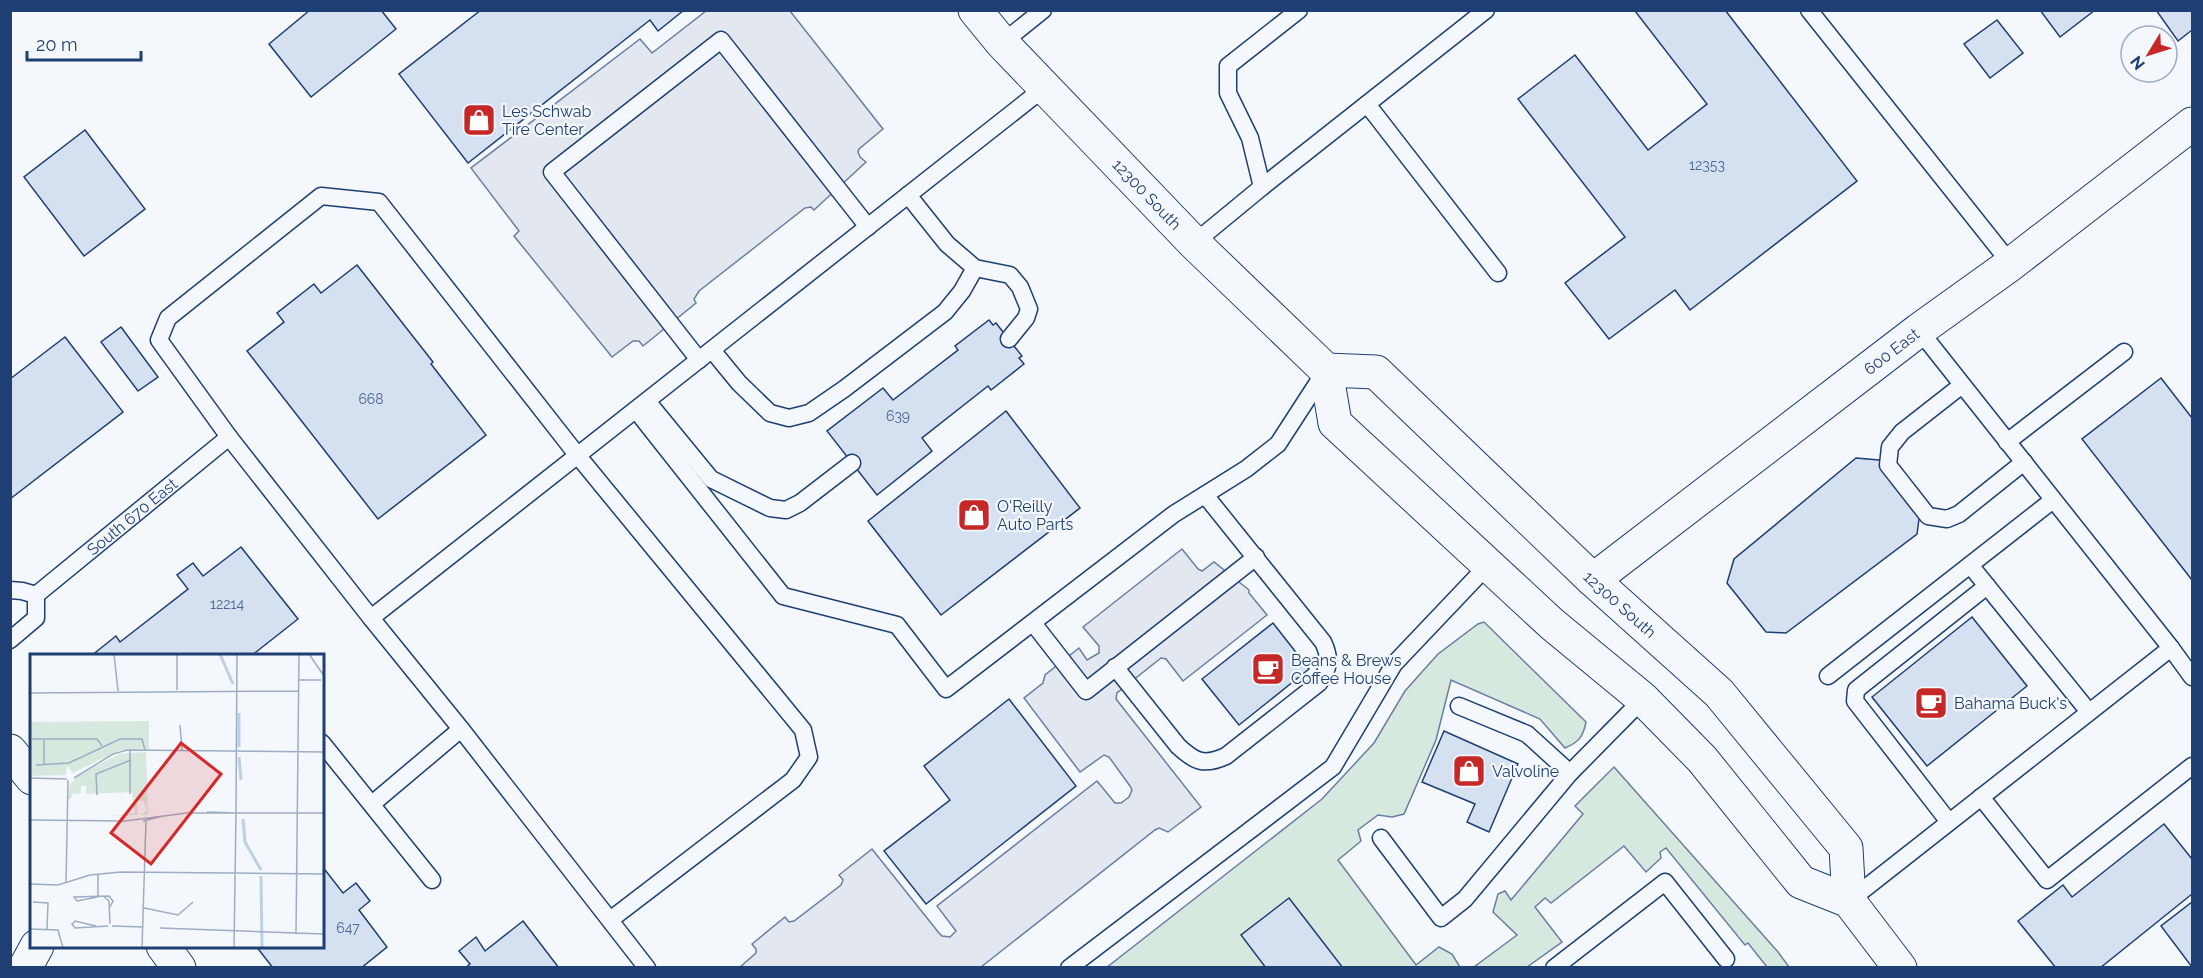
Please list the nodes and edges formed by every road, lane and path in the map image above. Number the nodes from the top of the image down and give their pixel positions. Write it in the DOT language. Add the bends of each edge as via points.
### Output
graph roads {
  1 [pos="975,10"];
  2 [pos="1043,10"];
  3 [pos="1299,10"];
  4 [pos="1486,10"];
  5 [pos="1809,10"];
  6 [pos="1002,43"];
  7 [pos="1044,88"];
  8 [pos="1367,104"];
  9 [pos="2193,124"];
  10 [pos="1262,187"];
  11 [pos="908,195"];
  12 [pos="868,227"];
  13 [pos="1194,243"];
  14 [pos="2011,264"];
  15 [pos="975,268"];
  16 [pos="1498,273"];
  17 [pos="1919,330"];
  18 [pos="1009,339"];
  19 [pos="2124,352"];
  20 [pos="705,355"];
  21 [pos="1326,370"];
  22 [pos="1962,385"];
  23 [pos="642,405"];
  24 [pos="229,437"];
  25 [pos="2007,442"];
  26 [pos="578,456"];
  27 [pos="2024,462"];
  28 [pos="852,463"];
  29 [pos="1205,495"];
  30 [pos="2053,500"];
  31 [pos="1256,557"];
  32 [pos="1488,565"];
  33 [pos="1970,565"];
  34 [pos="1593,580"];
  35 [pos="1987,586"];
  36 [pos="10,590"];
  37 [pos="36,595"];
  38 [pos="371,618"];
  39 [pos="1033,623"];
  40 [pos="10,640"];
  41 [pos="2171,648"];
  42 [pos="1116,667"];
  43 [pos="1828,676"];
  44 [pos="2193,677"];
  45 [pos="1643,699"];
  46 [pos="1459,706"];
  47 [pos="2090,712"];
  48 [pos="461,729"];
  49 [pos="324,745"];
  50 [pos="10,752"];
  51 [pos="2193,766"];
  52 [pos="1570,773"];
  53 [pos="30,776"];
  54 [pos="1981,797"];
  55 [pos="372,804"];
  56 [pos="1949,822"];
  57 [pos="1381,838"];
  58 [pos="432,880"];
  59 [pos="1849,901"];
  60 [pos="610,920"];
  61 [pos="36,948"];
  62 [pos="165,948"];
  63 [pos="1726,959"];
  64 [pos="25,968"];
  65 [pos="180,968"];
  66 [pos="647,968"];
  67 [pos="1069,968"];
  68 [pos="1554,968"];
  69 [pos="1900,968"];
  1 -- 6 [label="main road, 12300 South"];
  2 -- 6 [label="lane"];
  3 -- 10 [label="lane" via="1228,66 1228,93 1250,138"];
  4 -- 8 [label="lane"];
  5 -- 14 [label="lane"];
  6 -- 7 [label="main road, 12300 South"];
  7 -- 11 [label="lane"];
  7 -- 13 [label="main road, 12300 South"];
  8 -- 10 [label="lane"];
  8 -- 16 [label="lane"];
  9 -- 14 [label="main road, 600 East"];
  10 -- 13 [label="lane"];
  11 -- 12 [label="lane"];
  11 -- 15 [label="lane" via="947,244"];
  12 -- 20 [label="lane"];
  12 -- 20 [label="lane" via="721,40 552,172"];
  13 -- 21 [label="main road, 12300 South"];
  14 -- 17 [label="main road, 600 East"];
  15 -- 18 [label="lane" via="1010,275 1026,298 1026,318"];
  15 -- 20 [label="lane" via="945,312 809,413 789,418 770,413"];
  17 -- 22 [label="lane"];
  17 -- 34 [label="main road, 600 East"];
  19 -- 25 [label="lane"];
  20 -- 23 [label="lane"];
  21 -- 29 [label="lane" via="1278,444"];
  21 -- 32 [label="main road" via="1335,423"];
  21 -- 34 [label="main road, 12300 South" via="1376,372"];
  22 -- 25 [label="lane"];
  22 -- 27 [label="lane" via="1902,432 1890,447 1888,465 1928,516 1947,519 1959,514"];
  23 -- 26 [label="lane"];
  23 -- 28 [label="lane" via="711,479 770,508 786,510 800,503"];
  23 -- 39 [label="lane" via="783,596 897,625 946,689"];
  24 -- 26 [label="lane" via="159,340 168,318 321,196 379,202"];
  24 -- 37 [label="lane, South 670 East"];
  24 -- 38 [label="lane"];
  25 -- 27 [label="lane"];
  26 -- 38 [label="lane"];
  26 -- 60 [label="lane" via="803,730 809,757 793,780"];
  27 -- 30 [label="lane"];
  29 -- 31 [label="lane"];
  29 -- 39 [label="lane" via="1174,514"];
  30 -- 33 [label="lane"];
  30 -- 41 [label="lane"];
  31 -- 42 [label="lane"];
  31 -- 42 [label="lane" via="1323,642 1329,664 1319,683 1226,756 1200,762 1178,746"];
  32 -- 45 [label="main road"];
  32 -- 67 [label="lane" via="1394,664 1333,767"];
  33 -- 35 [label="lane"];
  33 -- 43 [label="lane"];
  34 -- 59 [label="main road, 12300 South" via="1719,693 1846,848"];
  35 -- 47 [label="lane"];
  35 -- 56 [label="lane" via="1856,690 1854,700"];
  36 -- 37 [label="lane"];
  37 -- 40 [label="lane" via="36,618"];
  38 -- 48 [label="lane"];
  39 -- 42 [label="lane" via="1086,691"];
  41 -- 44 [label="lane"];
  41 -- 47 [label="lane"];
  45 -- 52 [label="lane"];
  45 -- 59 [label="main road" via="1702,759 1801,882"];
  46 -- 52 [label="lane" via="1527,734"];
  47 -- 54 [label="lane"];
  48 -- 55 [label="lane"];
  48 -- 60 [label="lane"];
  49 -- 55 [label="lane"];
  50 -- 53 [label="main road"];
  51 -- 54 [label="lane" via="2047,880"];
  52 -- 57 [label="lane" via="1465,899 1441,918"];
  54 -- 56 [label="lane"];
  55 -- 58 [label="lane"];
  56 -- 59 [label="lane"];
  59 -- 69 [label="main road"];
  60 -- 66 [label="lane"];
  61 -- 64 [label="main road"];
  62 -- 65 [label="main road"];
  63 -- 68 [label="lane" via="1665,882"];
}
